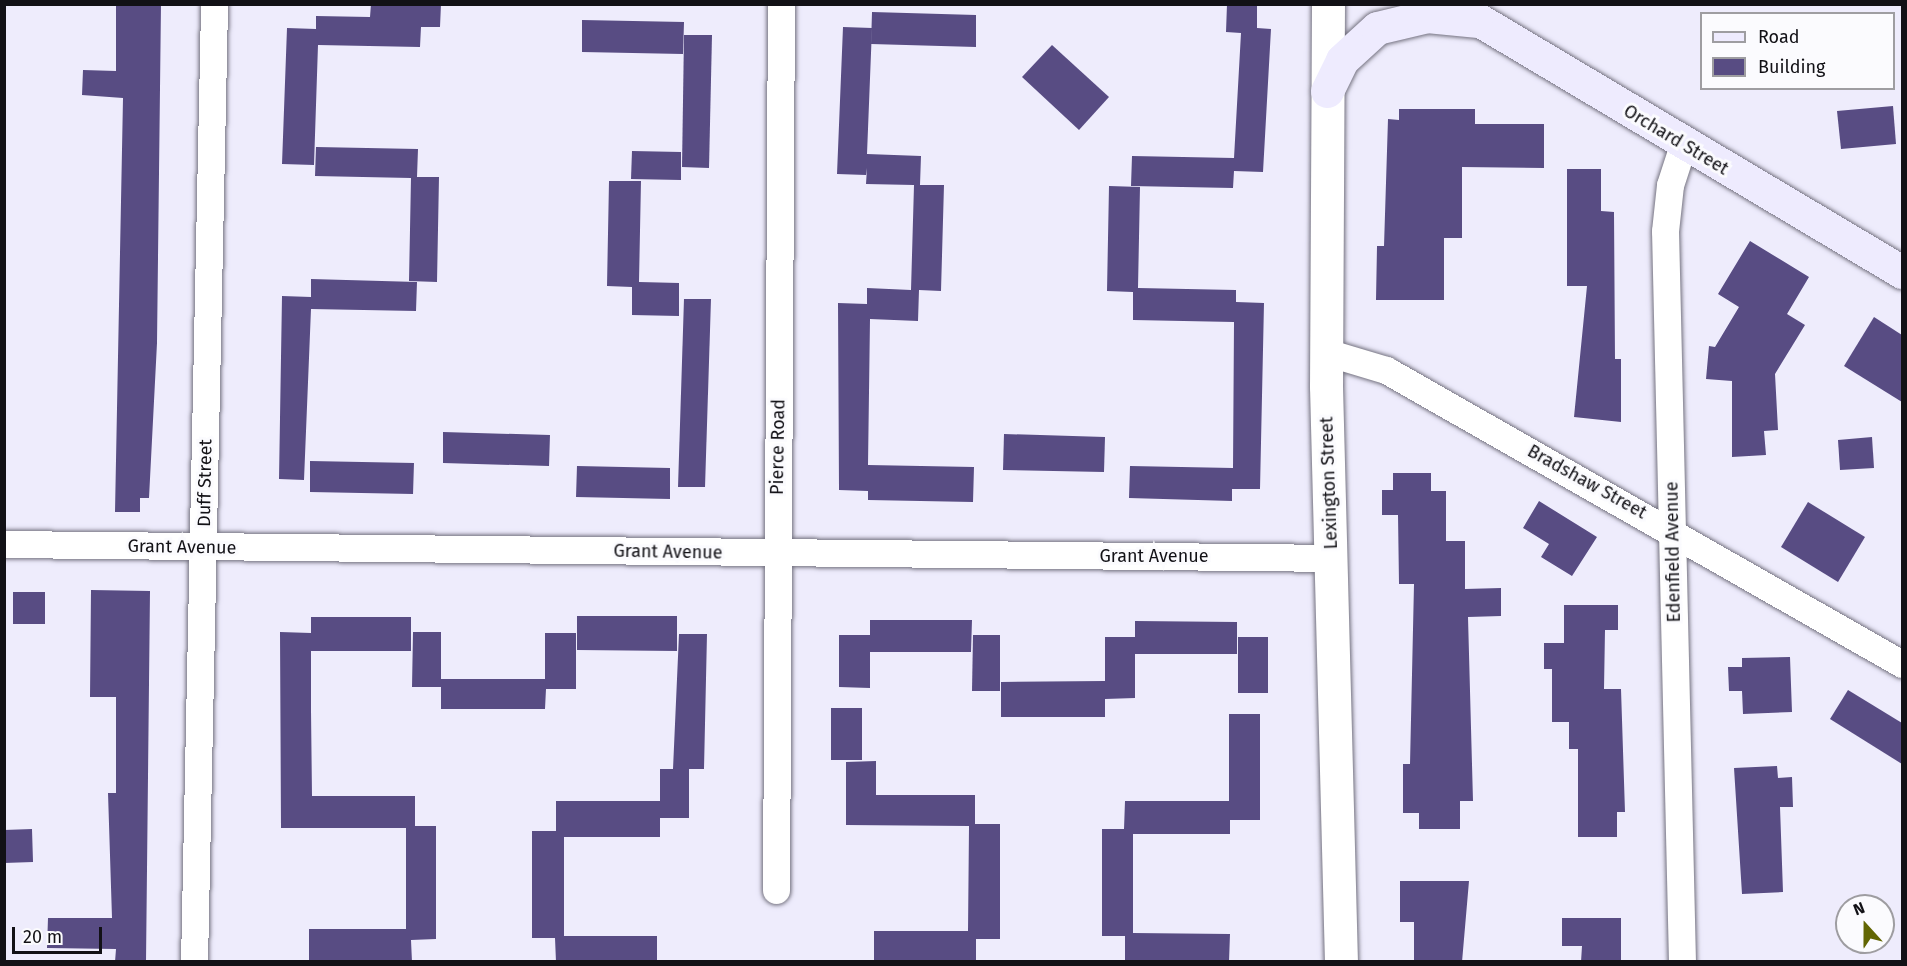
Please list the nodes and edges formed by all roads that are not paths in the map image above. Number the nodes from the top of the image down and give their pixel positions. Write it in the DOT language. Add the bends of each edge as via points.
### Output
graph roads {
  1 [pos="214,4"];
  2 [pos="781,4"];
  3 [pos="1328,4"];
  4 [pos="1464,13"];
  5 [pos="1327,91"];
  6 [pos="1683,145"];
  7 [pos="1902,272"];
  8 [pos="1326,352"];
  9 [pos="1672,530"];
  10 [pos="4,544"];
  11 [pos="204,548"];
  12 [pos="776,553"];
  13 [pos="1331,558"];
  14 [pos="1902,664"];
  15 [pos="776,890"];
  16 [pos="194,962"];
  17 [pos="1341,962"];
  18 [pos="1682,962"];
  1 -- 11 [label="street, Duff Street"];
  2 -- 12 [label="street, Pierce Road"];
  3 -- 5 [label="street, Lexington Street"];
  4 -- 5 [label="main road" via="1427,16 1377,28 1342,60"];
  4 -- 6 [label="main road, Orchard Street"];
  5 -- 8 [label="street, Lexington Street"];
  6 -- 7 [label="main road, Orchard Street"];
  6 -- 9 [label="street, Edenfield Avenue" via="1670,186 1665,231"];
  8 -- 9 [label="street, Bradshaw Street" via="1386,370"];
  8 -- 13 [label="street, Lexington Street"];
  9 -- 14 [label="street, Bradshaw Street"];
  9 -- 18 [label="street, Edenfield Avenue"];
  10 -- 11 [label="street, Grant Avenue"];
  11 -- 12 [label="street, Grant Avenue"];
  11 -- 16 [label="street, Duff Street"];
  12 -- 13 [label="street, Grant Avenue"];
  12 -- 15 [label="street, Pierce Road"];
  13 -- 17 [label="street, Lexington Street"];
}
